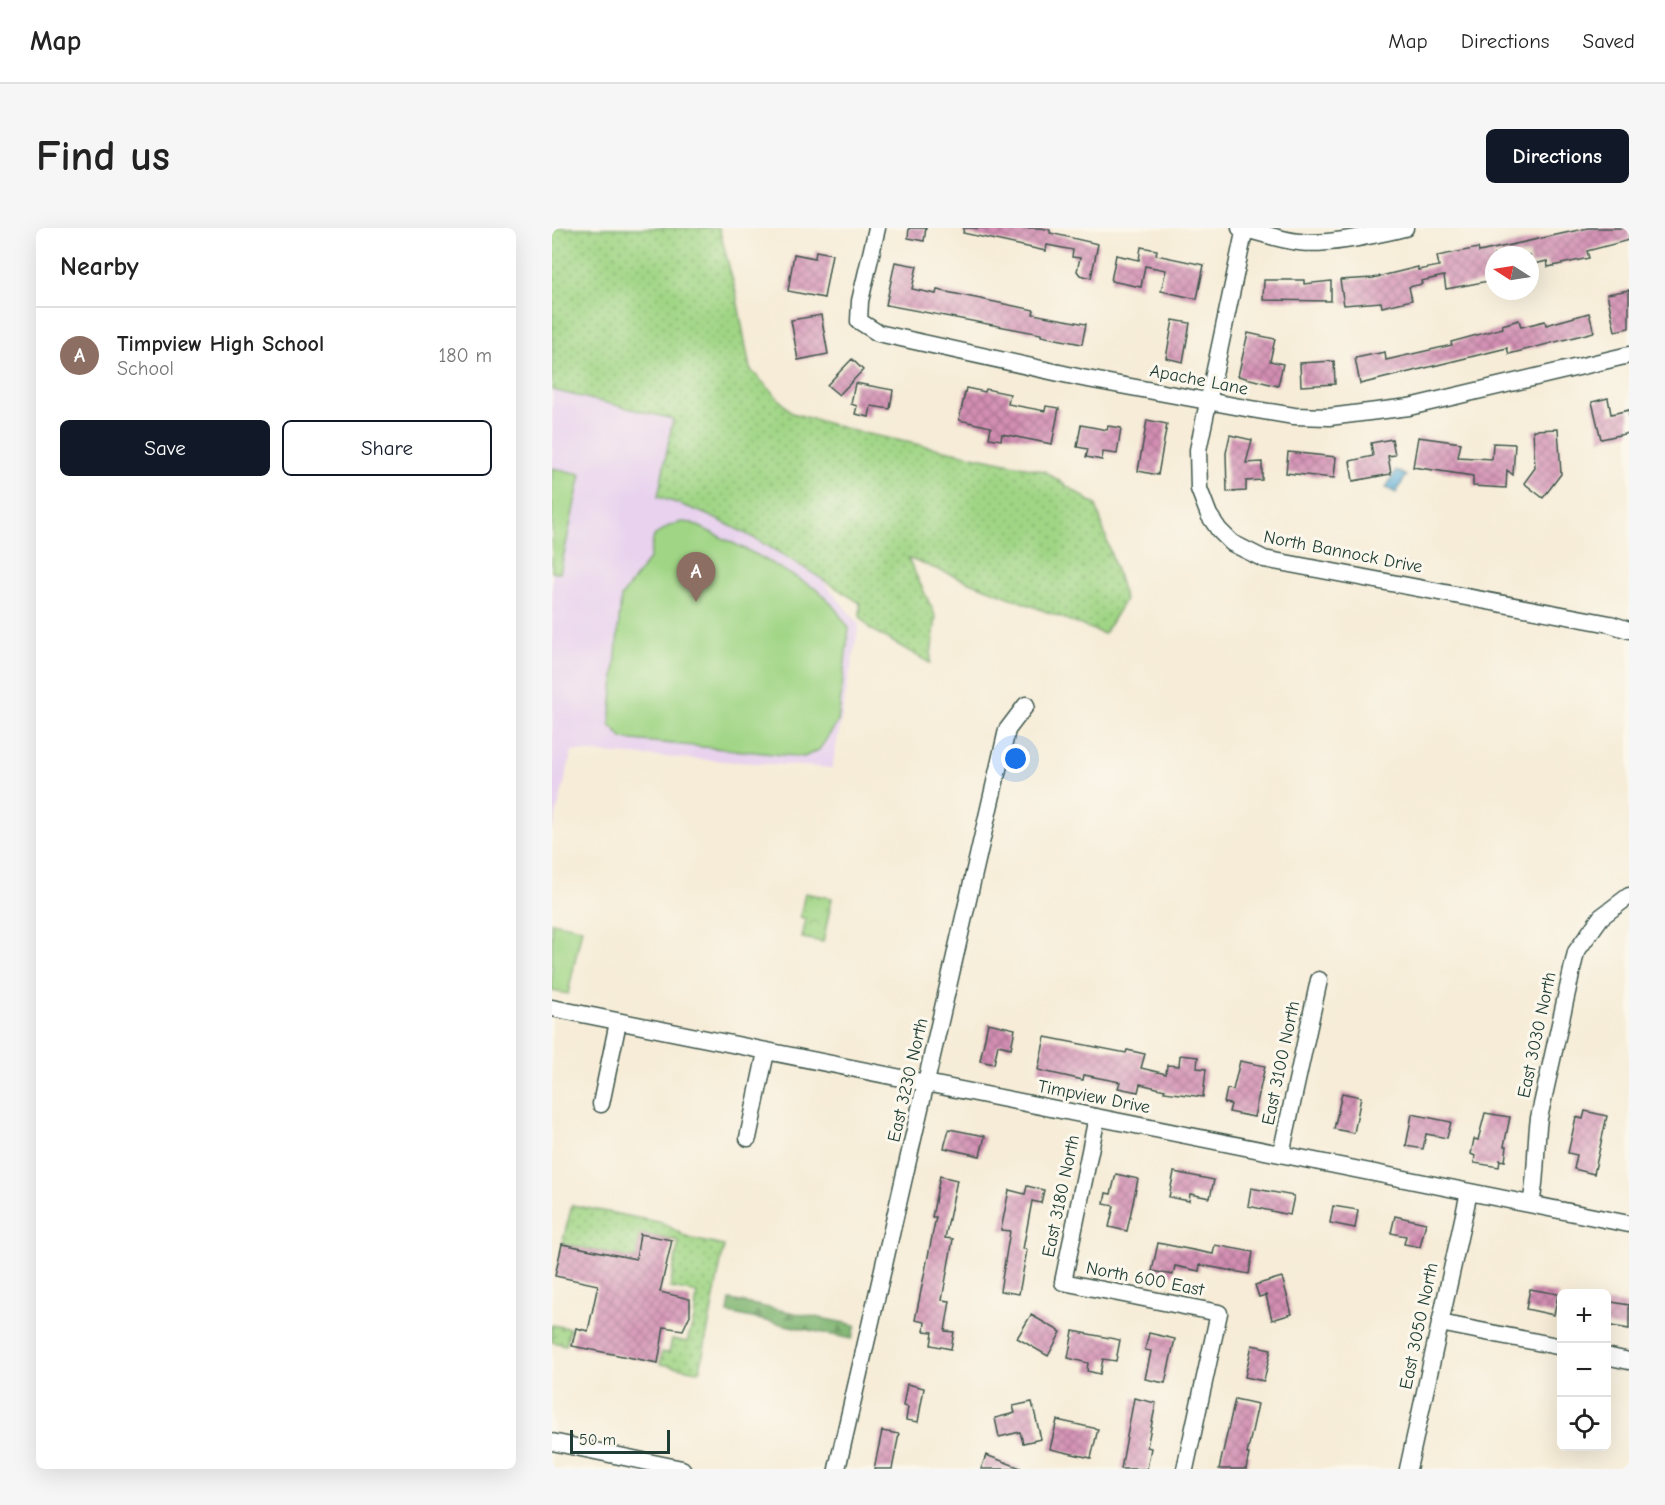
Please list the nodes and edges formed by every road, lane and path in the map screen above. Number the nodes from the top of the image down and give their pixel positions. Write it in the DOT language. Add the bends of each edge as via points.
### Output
graph roads {
  1 [pos="877,228"];
  2 [pos="1244,228"];
  3 [pos="1405,228"];
  4 [pos="1629,356"];
  5 [pos="1207,401"];
  6 [pos="1629,630"];
  7 [pos="1026,705"];
  8 [pos="1629,896"];
  9 [pos="1319,980"];
  10 [pos="552,1008"];
  11 [pos="618,1022"];
  12 [pos="766,1052"];
  13 [pos="927,1084"];
  14 [pos="601,1104"];
  15 [pos="1097,1117"];
  16 [pos="748,1138"];
  17 [pos="1281,1154"];
  18 [pos="1470,1192"];
  19 [pos="1531,1204"];
  20 [pos="1629,1224"];
  21 [pos="1063,1282"];
  22 [pos="1440,1323"];
  23 [pos="1557,1346"];
  24 [pos="1611,1357"];
  25 [pos="1629,1361"];
  26 [pos="552,1442"];
  27 [pos="682,1469"];
  28 [pos="837,1469"];
  29 [pos="1185,1469"];
  30 [pos="1408,1469"];
  1 -- 5 [label="street, Apache Lane" via="859,321 878,333"];
  2 -- 3 [label="street" via="1302,243"];
  2 -- 5 [label="street, North Bannock Drive"];
  4 -- 5 [label="street, Apache Lane" via="1409,407 1329,417 1294,416"];
  5 -- 6 [label="street, North Bannock Drive" via="1198,450 1199,489 1219,530 1248,552 1264,559"];
  7 -- 13 [label="street, East 3230 North" via="1007,730"];
  8 -- 19 [label="street, East 3030 North" via="1601,917 1576,952 1539,1118"];
  9 -- 17 [label="street, East 3100 North"];
  10 -- 11 [label="street, Timpview Drive"];
  11 -- 12 [label="street, Timpview Drive"];
  11 -- 14 [label="street"];
  12 -- 13 [label="street, Timpview Drive"];
  12 -- 16 [label="street"];
  13 -- 15 [label="street, Timpview Drive"];
  13 -- 28 [label="street, East 3230 North"];
  15 -- 17 [label="street, Timpview Drive"];
  15 -- 21 [label="street, East 3180 North"];
  17 -- 18 [label="street, Timpview Drive"];
  18 -- 19 [label="street, Timpview Drive"];
  18 -- 22 [label="street, East 3050 North"];
  19 -- 20 [label="street, Timpview Drive"];
  21 -- 29 [label="street, North 600 East" via="1219,1314"];
  22 -- 23 [label="street"];
  22 -- 30 [label="street, East 3050 North"];
  24 -- 25 [label="street"];
  26 -- 27 [label="street"];
}
